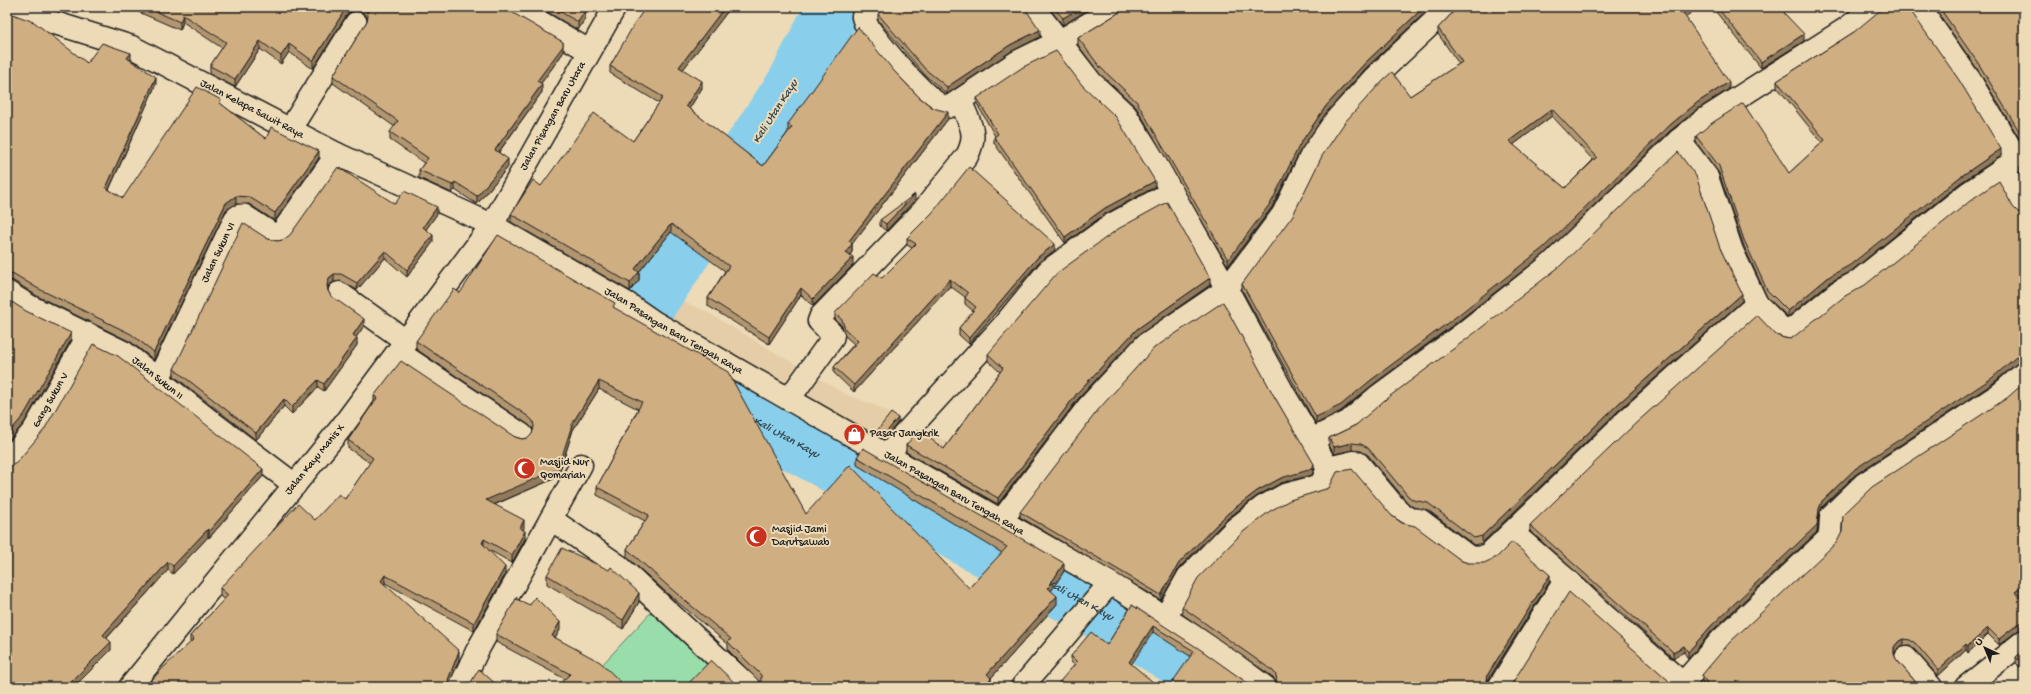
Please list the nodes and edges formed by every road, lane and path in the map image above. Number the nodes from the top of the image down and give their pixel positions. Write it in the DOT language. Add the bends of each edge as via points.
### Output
graph roads {
  1 [pos="515,7"];
  2 [pos="615,7"];
  3 [pos="874,7"];
  4 [pos="1033,7"];
  5 [pos="1117,7"];
  6 [pos="1449,7"];
  7 [pos="1874,7"];
  8 [pos="1919,7"];
  9 [pos="7,8"];
  10 [pos="58,15"];
  11 [pos="356,23"];
  12 [pos="1060,41"];
  13 [pos="590,51"];
  14 [pos="960,100"];
  15 [pos="297,118"];
  16 [pos="1678,140"];
  17 [pos="337,154"];
  18 [pos="2015,160"];
  19 [pos="1172,192"];
  20 [pos="2024,208"];
  21 [pos="492,225"];
  22 [pos="1227,289"];
  23 [pos="7,292"];
  24 [pos="339,293"];
  25 [pos="1758,304"];
  26 [pos="89,334"];
  27 [pos="402,346"];
  28 [pos="2024,373"];
  29 [pos="158,380"];
  30 [pos="790,399"];
  31 [pos="522,435"];
  32 [pos="1311,440"];
  33 [pos="888,456"];
  34 [pos="7,462"];
  35 [pos="581,465"];
  36 [pos="1328,468"];
  37 [pos="295,485"];
  38 [pos="551,519"];
  39 [pos="1001,521"];
  40 [pos="1512,532"];
  41 [pos="1566,579"];
  42 [pos="1110,583"];
  43 [pos="1165,618"];
  44 [pos="2024,641"];
  45 [pos="1906,658"];
  46 [pos="1240,679"];
  47 [pos="1683,686"];
  48 [pos="130,687"];
  49 [pos="460,687"];
  50 [pos="749,687"];
  51 [pos="1022,687"];
  52 [pos="1265,687"];
  53 [pos="1499,687"];
  54 [pos="1931,687"];
  55 [pos="1966,687"];
  1 -- 13 [label="street"];
  2 -- 13 [label="street, Jalan Pisangan Baru Utara"];
  3 -- 14 [label="street" via="863,17 865,23 894,62 923,91 943,106 951,106"];
  4 -- 12 [label="street"];
  5 -- 12 [label="street"];
  6 -- 22 [label="street" via="1374,78 1335,121 1311,156 1283,214"];
  7 -- 16 [label="street" via="1847,28 1705,119"];
  8 -- 18 [label="street" via="1959,62"];
  9 -- 10 [label="street, Jalan Kelapa Sawit Raya"];
  10 -- 17 [label="street, Jalan Kelapa Sawit Raya" via="132,47"];
  11 -- 15 [label="street"];
  12 -- 14 [label="street" via="1017,62"];
  12 -- 19 [label="street" via="1091,82 1126,115"];
  13 -- 21 [label="street, Jalan Pisangan Baru Utara"];
  14 -- 30 [label="street" via="974,136 967,156 922,212 821,316 820,321 833,335 832,339"];
  16 -- 25 [label="street" via="1707,177 1732,251"];
  16 -- 32 [label="street" via="1551,264 1378,396 1348,422"];
  17 -- 21 [label="street, Jalan Kelapa Sawit Raya"];
  17 -- 29 [label="street, Jalan Sukun VI" via="280,235 275,236 243,215 235,219"];
  18 -- 20 [label="street"];
  18 -- 25 [label="street" via="1968,193 1857,282 1838,292 1788,333 1784,332"];
  19 -- 22 [label="street"];
  19 -- 33 [label="street" via="1111,225 1048,271 1004,326 901,438"];
  21 -- 27 [label="street, Jalan Kayu Manis X"];
  21 -- 30 [label="street, Jalan Pasangan Baru Tengah Raya" via="628,304 654,322"];
  22 -- 32 [label="street"];
  22 -- 39 [label="street" via="1146,344 1088,407"];
  23 -- 26 [label="street, Jalan Sukun II" via="31,307"];
  24 -- 27 [label="street"];
  25 -- 40 [label="street" via="1627,420"];
  26 -- 29 [label="street, Jalan Sukun II" via="125,353"];
  26 -- 34 [label="street, Gang Sukun V" via="34,430"];
  27 -- 31 [label="street"];
  27 -- 37 [label="street, Jalan Kayu Manis X"];
  28 -- 47 [label="street" via="2000,394 1864,484 1831,516 1828,539 1721,640"];
  29 -- 37 [label="street, Jalan Sukun II"];
  30 -- 33 [label="street, Jalan Pasangan Baru Tengah Raya"];
  32 -- 36 [label="street"];
  33 -- 39 [label="street, Jalan Pasangan Baru Tengah Raya"];
  35 -- 38 [label="street"];
  36 -- 40 [label="street" via="1358,463 1399,512 1409,519 1420,520 1469,557 1479,558 1488,554"];
  36 -- 43 [label="street" via="1321,485 1280,498 1262,507 1235,529 1188,577"];
  37 -- 48 [label="street, Jalan Kayu Manis X"];
  38 -- 49 [label="street" via="477,651"];
  38 -- 50 [label="street" via="619,566"];
  39 -- 42 [label="street, Jalan Pasangan Baru Tengah Raya"];
  40 -- 41 [label="street"];
  41 -- 47 [label="street"];
  41 -- 53 [label="street"];
  42 -- 43 [label="street, Jalan Pasangan Baru Tengah Raya"];
  42 -- 51 [label="street"];
  43 -- 46 [label="street, Jalan Pasangan Baru Tengah Raya"];
  44 -- 55 [label="street"];
  45 -- 54 [label="street"];
  46 -- 52 [label="street, Jalan Pasangan Baru Tengah Raya"];
}
